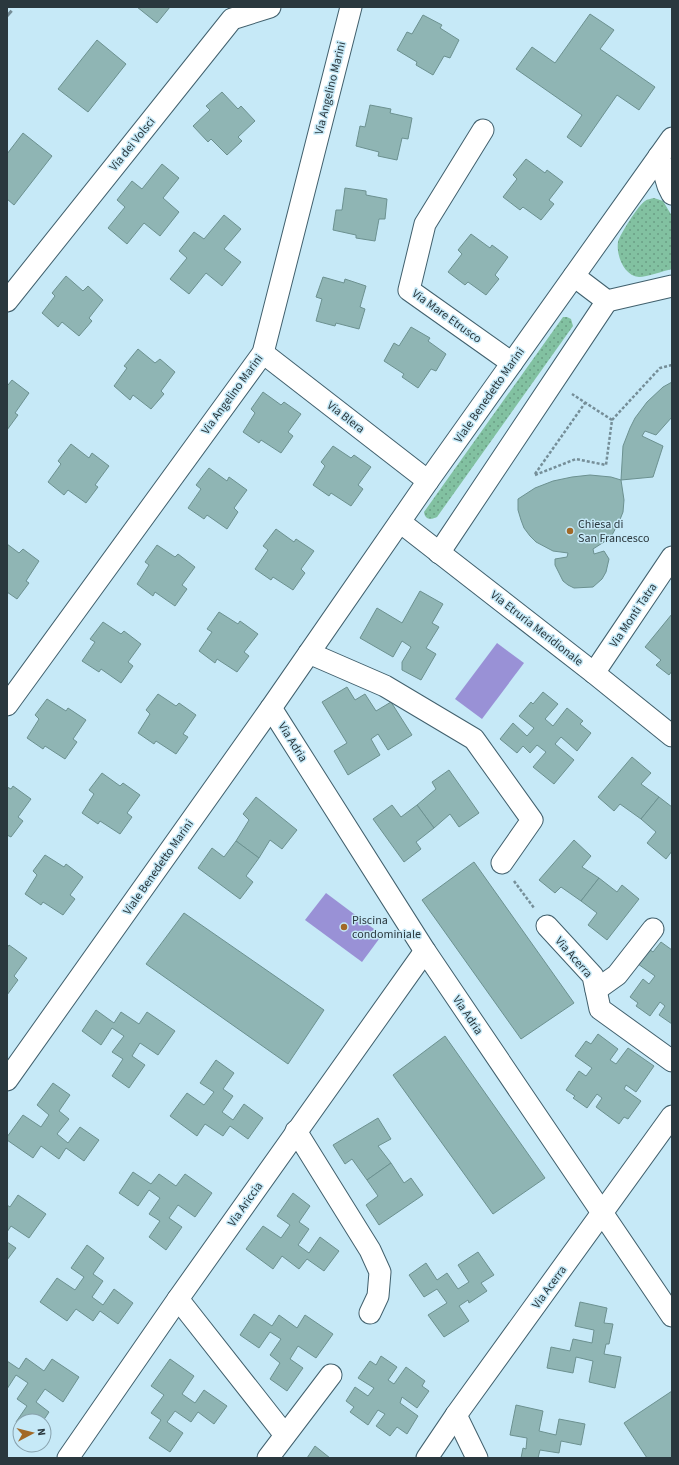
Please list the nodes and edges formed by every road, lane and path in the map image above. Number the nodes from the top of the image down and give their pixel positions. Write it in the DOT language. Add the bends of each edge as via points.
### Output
graph roads {
  1 [pos="270,7"];
  2 [pos="351,7"];
  3 [pos="483,130"];
  4 [pos="672,138"];
  5 [pos="659,156"];
  6 [pos="672,194"];
  7 [pos="574,276"];
  8 [pos="672,286"];
  9 [pos="607,300"];
  10 [pos="7,301"];
  11 [pos="263,353"];
  12 [pos="512,363"];
  13 [pos="672,365"];
  14 [pos="553,382"];
  15 [pos="585,403"];
  16 [pos="612,420"];
  17 [pos="428,481"];
  18 [pos="400,522"];
  19 [pos="439,552"];
  20 [pos="672,556"];
  21 [pos="309,654"];
  22 [pos="594,673"];
  23 [pos="7,705"];
  24 [pos="271,708"];
  25 [pos="672,736"];
  26 [pos="502,863"];
  27 [pos="547,926"];
  28 [pos="653,929"];
  29 [pos="425,951"];
  30 [pos="596,990"];
  31 [pos="672,1061"];
  32 [pos="7,1080"];
  33 [pos="672,1116"];
  34 [pos="296,1131"];
  35 [pos="603,1212"];
  36 [pos="178,1299"];
  37 [pos="370,1313"];
  38 [pos="672,1316"];
  39 [pos="331,1375"];
  40 [pos="456,1415"];
  41 [pos="285,1435"];
  42 [pos="68,1458"];
  43 [pos="268,1458"];
  44 [pos="427,1458"];
  45 [pos="477,1458"];
  1 -- 10 [label="street, Via dei Volsci" via="232,19"];
  2 -- 11 [label="street, Via Angelino Marini"];
  3 -- 12 [label="street, Via Mare Etrusco" via="425,224 409,290"];
  4 -- 5 [label="street, Viale Benedetto Marini"];
  5 -- 6 [label="street"];
  5 -- 7 [label="street, Viale Benedetto Marini"];
  7 -- 9 [label="street"];
  7 -- 12 [label="street, Viale Benedetto Marini"];
  8 -- 9 [label="street"];
  9 -- 14 [label="street"];
  11 -- 17 [label="street, Via Blera"];
  11 -- 23 [label="street, Via Angelino Marini"];
  12 -- 17 [label="street, Viale Benedetto Marini"];
  13 -- 16 [label="path" via="660,368"];
  14 -- 15 [label="path"];
  14 -- 19 [label="street"];
  15 -- 16 [label="path"];
  15 -- 16 [label="path" via="535,475 576,459 606,465"];
  17 -- 18 [label="street, Viale Benedetto Marini"];
  18 -- 19 [label="street, Via Etruria Meridionale"];
  18 -- 21 [label="street, Viale Benedetto Marini"];
  19 -- 22 [label="street, Via Etruria Meridionale"];
  20 -- 22 [label="street, Via Monti Tatra"];
  21 -- 24 [label="street, Viale Benedetto Marini"];
  21 -- 26 [label="street" via="385,686 474,739 532,820"];
  22 -- 25 [label="street, Via Etruria Meridionale"];
  24 -- 29 [label="street, Via Adria"];
  24 -- 32 [label="street, Viale Benedetto Marini"];
  26 -- 27 [label="path"];
  27 -- 30 [label="street, Via Acerra" via="593,976"];
  28 -- 30 [label="street, Via Acerra" via="617,975"];
  29 -- 34 [label="street, Via Ariccia"];
  29 -- 35 [label="street, Via Adria"];
  30 -- 31 [label="street, Via Acerra" via="600,1009"];
  33 -- 35 [label="street, Via Acerra"];
  34 -- 36 [label="street, Via Ariccia"];
  34 -- 37 [label="street" via="370,1250 380,1272 378,1296"];
  35 -- 38 [label="street, Via Adria"];
  35 -- 40 [label="street, Via Acerra"];
  36 -- 41 [label="street"];
  36 -- 42 [label="street, Via Ariccia"];
  39 -- 41 [label="street"];
  40 -- 44 [label="street, Via Acerra"];
  40 -- 45 [label="street"];
  41 -- 43 [label="street"];
}
